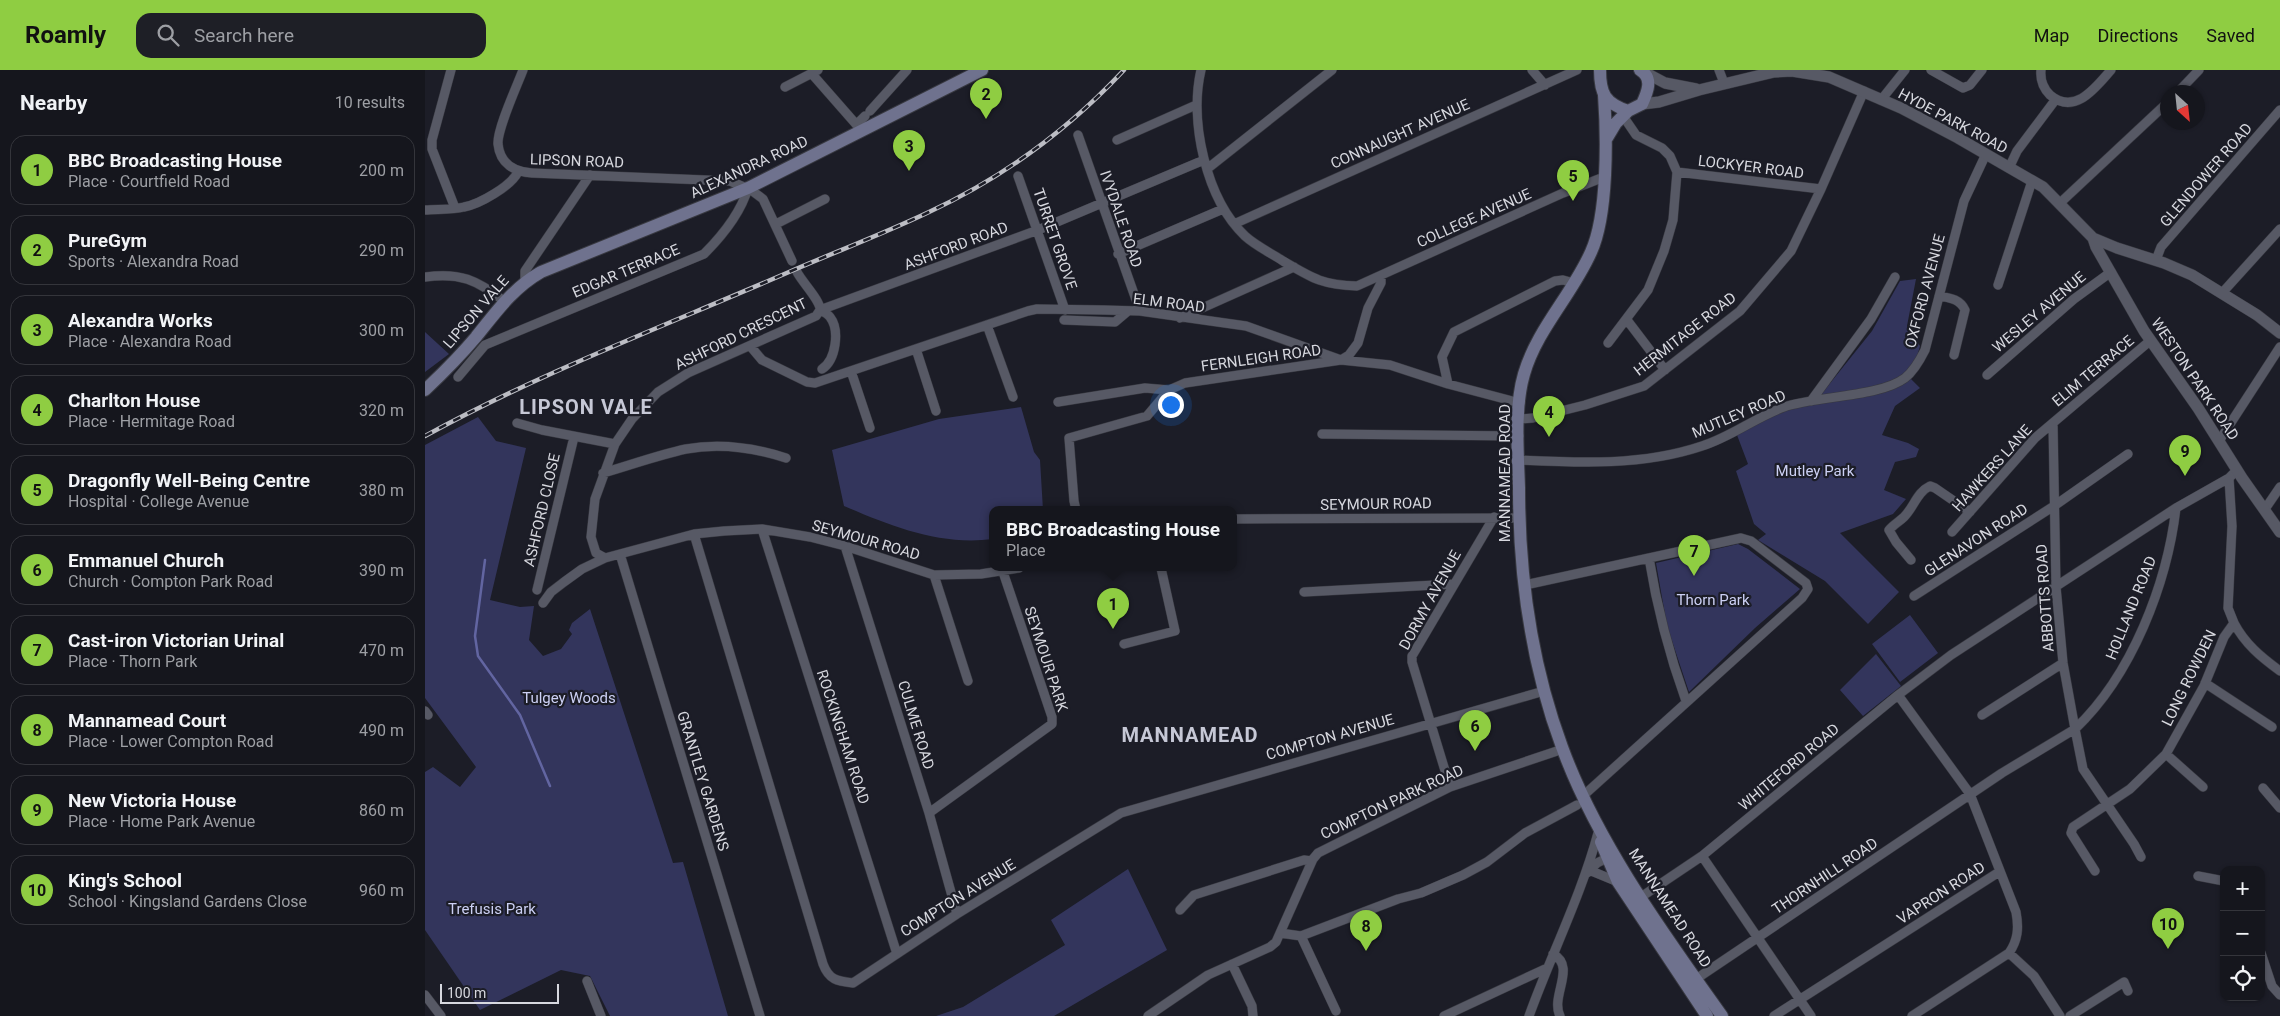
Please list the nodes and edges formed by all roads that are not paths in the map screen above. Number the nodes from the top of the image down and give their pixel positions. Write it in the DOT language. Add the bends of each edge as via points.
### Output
graph roads {
  1 [pos="451,70"];
  2 [pos="523,70"];
  3 [pos="907,70"];
  4 [pos="982,70"];
  5 [pos="1201,70"];
  6 [pos="1332,70"];
  7 [pos="1533,70"];
  8 [pos="1577,70"];
  9 [pos="1719,70"];
  10 [pos="1905,70"];
  11 [pos="1931,70"];
  12 [pos="1982,70"];
  13 [pos="2041,70"];
  14 [pos="2111,70"];
  15 [pos="2199,70"];
  16 [pos="1642,71"];
  17 [pos="815,72"];
  18 [pos="1599,73"];
  19 [pos="1724,84"];
  20 [pos="1545,85"];
  21 [pos="2185,85"];
  22 [pos="785,87"];
  23 [pos="1699,90"];
  24 [pos="1864,91"];
  25 [pos="1604,95"];
  26 [pos="2056,99"];
  27 [pos="1881,100"];
  28 [pos="1642,104"];
  29 [pos="1197,105"];
  30 [pos="2160,110"];
  31 [pos="2280,110"];
  32 [pos="1625,113"];
  33 [pos="859,128"];
  34 [pos="1078,135"];
  35 [pos="1607,138"];
  36 [pos="1117,140"];
  37 [pos="1985,154"];
  38 [pos="1206,165"];
  39 [pos="2009,168"];
  40 [pos="518,172"];
  41 [pos="1677,172"];
  42 [pos="590,176"];
  43 [pos="1018,176"];
  44 [pos="1604,177"];
  45 [pos="2032,181"];
  46 [pos="748,188"];
  47 [pos="1821,189"];
  48 [pos="825,200"];
  49 [pos="2060,203"];
  50 [pos="1101,204"];
  51 [pos="455,208"];
  52 [pos="1223,209"];
  53 [pos="425,210"];
  54 [pos="776,224"];
  55 [pos="1234,224"];
  56 [pos="2280,229"];
  57 [pos="1038,230"];
  58 [pos="2089,235"];
  59 [pos="1118,254"];
  60 [pos="2156,260"];
  61 [pos="792,261"];
  62 [pos="1294,267"];
  63 [pos="797,272"];
  64 [pos="2111,272"];
  65 [pos="1381,276"];
  66 [pos="425,277"];
  67 [pos="1895,277"];
  68 [pos="525,282"];
  69 [pos="1574,283"];
  70 [pos="1998,285"];
  71 [pos="2222,293"];
  72 [pos="1939,296"];
  73 [pos="504,301"];
  74 [pos="821,310"];
  75 [pos="1139,311"];
  76 [pos="1065,315"];
  77 [pos="1179,318"];
  78 [pos="1627,320"];
  79 [pos="987,325"];
  80 [pos="2280,333"];
  81 [pos="2151,340"];
  82 [pos="480,342"];
  83 [pos="1608,343"];
  84 [pos="751,347"];
  85 [pos="2280,347"];
  86 [pos="916,349"];
  87 [pos="1954,355"];
  88 [pos="1341,360"];
  89 [pos="822,369"];
  90 [pos="1665,370"];
  91 [pos="851,371"];
  92 [pos="1987,375"];
  93 [pos="458,377"];
  94 [pos="1448,384"];
  95 [pos="425,390"];
  96 [pos="1169,390"];
  97 [pos="1013,397"];
  98 [pos="1821,399"];
  99 [pos="1811,401"];
  100 [pos="1058,402"];
  101 [pos="1520,403"];
  102 [pos="936,412"];
  103 [pos="1519,419"];
  104 [pos="517,423"];
  105 [pos="2053,424"];
  106 [pos="870,428"];
  107 [pos="1322,434"];
  108 [pos="1519,436"];
  109 [pos="574,437"];
  110 [pos="2219,441"];
  111 [pos="615,444"];
  112 [pos="2128,454"];
  113 [pos="786,458"];
  114 [pos="1518,460"];
  115 [pos="603,473"];
  116 [pos="2233,474"];
  117 [pos="2280,487"];
  118 [pos="1075,506"];
  119 [pos="2054,506"];
  120 [pos="2176,508"];
  121 [pos="2265,509"];
  122 [pos="1970,512"];
  123 [pos="1494,517"];
  124 [pos="1519,518"];
  125 [pos="1237,519"];
  126 [pos="762,529"];
  127 [pos="1952,532"];
  128 [pos="2280,532"];
  129 [pos="694,534"];
  130 [pos="845,546"];
  131 [pos="620,554"];
  132 [pos="605,558"];
  133 [pos="1649,558"];
  134 [pos="1911,560"];
  135 [pos="1007,571"];
  136 [pos="1162,571"];
  137 [pos="1003,572"];
  138 [pos="934,575"];
  139 [pos="1454,584"];
  140 [pos="1525,585"];
  141 [pos="2056,587"];
  142 [pos="537,590"];
  143 [pos="1304,592"];
  144 [pos="1913,596"];
  145 [pos="543,603"];
  146 [pos="2234,623"];
  147 [pos="1124,644"];
  148 [pos="2063,663"];
  149 [pos="2280,671"];
  150 [pos="968,681"];
  151 [pos="2205,683"];
  152 [pos="1544,691"];
  153 [pos="1897,695"];
  154 [pos="1686,701"];
  155 [pos="1982,715"];
  156 [pos="1431,722"];
  157 [pos="2272,727"];
  158 [pos="2075,729"];
  159 [pos="1563,749"];
  160 [pos="2166,754"];
  161 [pos="1450,787"];
  162 [pos="2203,787"];
  163 [pos="2263,788"];
  164 [pos="1970,794"];
  165 [pos="1580,800"];
  166 [pos="2108,805"];
  167 [pos="2280,808"];
  168 [pos="929,813"];
  169 [pos="1593,816"];
  170 [pos="1597,832"];
  171 [pos="1611,856"];
  172 [pos="1702,856"];
  173 [pos="2141,857"];
  174 [pos="1311,862"];
  175 [pos="2095,871"];
  176 [pos="1999,872"];
  177 [pos="1587,873"];
  178 [pos="2198,876"];
  179 [pos="2220,880"];
  180 [pos="1618,882"];
  181 [pos="1641,897"];
  182 [pos="1180,910"];
  183 [pos="957,914"];
  184 [pos="1280,933"];
  185 [pos="1301,936"];
  186 [pos="1758,938"];
  187 [pos="2009,953"];
  188 [pos="897,954"];
  189 [pos="1553,954"];
  190 [pos="2262,956"];
  191 [pos="1233,964"];
  192 [pos="1545,970"];
  193 [pos="587,981"];
  194 [pos="1691,982"];
  195 [pos="2128,991"];
  196 [pos="425,995"];
  197 [pos="2280,995"];
  198 [pos="1800,999"];
  199 [pos="1336,1011"];
  200 [pos="441,1016"];
  201 [pos="601,1016"];
  202 [pos="760,1016"];
  203 [pos="1148,1016"];
  204 [pos="1253,1016"];
  205 [pos="1445,1016"];
  206 [pos="1529,1016"];
  207 [pos="1560,1016"];
  208 [pos="1707,1016"];
  209 [pos="1722,1016"];
  210 [pos="1774,1016"];
  211 [pos="1811,1016"];
  212 [pos="1912,1016"];
  213 [pos="2060,1016"];
  214 [pos="2070,1016"];
  1 -- 51 [label="street" via="432,148"];
  2 -- 40 [label="street, LIPSON ROAD" via="501,127 498,144 508,166"];
  3 -- 33 [label="street" via="868,113"];
  4 -- 33 [label="main road, ALEXANDRA ROAD"];
  5 -- 29 [label="street" via="1196,91"];
  6 -- 38 [label="street, ASHFORD ROAD"];
  7 -- 20 [label="street"];
  8 -- 20 [label="street, CONNAUGHT AVENUE"];
  9 -- 19 [label="street"];
  10 -- 27 [label="street"];
  11 -- 12 [label="street" via="1963,88 1971,85"];
  13 -- 26 [label="street" via="2044,87"];
  14 -- 26 [label="street" via="2081,100"];
  15 -- 21 [label="street"];
  16 -- 23 [label="street, HYDE PARK ROAD" via="1665,83"];
  16 -- 28 [label="main road" via="1649,82"];
  17 -- 22 [label="street"];
  17 -- 33 [label="street"];
  18 -- 25 [label="main road, MANNAMEAD ROAD"];
  19 -- 23 [label="street, HYDE PARK ROAD"];
  19 -- 24 [label="street, HYDE PARK ROAD" via="1756,75 1792,71 1829,77"];
  20 -- 55 [label="street, CONNAUGHT AVENUE"];
  23 -- 28 [label="street, HYDE PARK ROAD" via="1682,97"];
  24 -- 27 [label="street, HYDE PARK ROAD"];
  24 -- 47 [label="street, HERMITAGE ROAD"];
  25 -- 32 [label="main road"];
  25 -- 35 [label="main road, MANNAMEAD ROAD"];
  26 -- 39 [label="street" via="2017,151"];
  27 -- 37 [label="street, HYDE PARK ROAD" via="1927,121"];
  28 -- 32 [label="main road"];
  29 -- 36 [label="street"];
  29 -- 38 [label="street"];
  30 -- 49 [label="street"];
  31 -- 60 [label="street, GLENDOWER ROAD" via="2161,247"];
  32 -- 35 [label="main road"];
  32 -- 41 [label="street" via="1636,135 1666,152"];
  33 -- 46 [label="main road, ALEXANDRA ROAD"];
  34 -- 50 [label="street, IVYDALE ROAD"];
  35 -- 44 [label="main road, MANNAMEAD ROAD"];
  37 -- 39 [label="street, HYDE PARK ROAD"];
  37 -- 72 [label="street, OXFORD AVENUE" via="1964,201"];
  38 -- 50 [label="street, ASHFORD ROAD"];
  38 -- 52 [label="street"];
  39 -- 45 [label="street, HYDE PARK ROAD"];
  40 -- 42 [label="street, LIPSON ROAD"];
  40 -- 51 [label="street" via="513,181 490,195"];
  41 -- 47 [label="street, LOCKYER ROAD"];
  41 -- 78 [label="street" via="1673,220 1664,252 1648,290"];
  42 -- 46 [label="street, LIPSON ROAD" via="730,181"];
  42 -- 68 [label="street, LIPSON VALE" via="525,271"];
  43 -- 57 [label="street, TURRET GROVE"];
  44 -- 65 [label="street, COLLEGE AVENUE"];
  44 -- 69 [label="main road, MANNAMEAD ROAD" via="1592,251"];
  45 -- 49 [label="street, HYDE PARK ROAD"];
  45 -- 70 [label="street"];
  46 -- 54 [label="street" via="763,199"];
  46 -- 68 [label="main road, ALEXANDRA ROAD" via="541,272"];
  46 -- 82 [label="street, EDGAR TERRACE" via="744,202 704,254"];
  47 -- 90 [label="street, HERMITAGE ROAD" via="1791,251 1752,298"];
  48 -- 54 [label="street"];
  49 -- 58 [label="street, HYDE PARK ROAD"];
  50 -- 57 [label="street, ASHFORD ROAD"];
  50 -- 59 [label="street, IVYDALE ROAD"];
  51 -- 53 [label="street"];
  52 -- 55 [label="street"];
  52 -- 59 [label="street"];
  54 -- 61 [label="street"];
  55 -- 62 [label="street" via="1259,246"];
  56 -- 71 [label="street"];
  57 -- 74 [label="street, ASHFORD ROAD"];
  57 -- 76 [label="street, TURRET GROVE"];
  58 -- 60 [label="street" via="2106,245"];
  58 -- 64 [label="street, WESTON PARK ROAD"];
  59 -- 75 [label="street, IVYDALE ROAD"];
  60 -- 71 [label="street" via="2192,275"];
  62 -- 65 [label="street, COLLEGE AVENUE" via="1332,286 1357,286"];
  62 -- 77 [label="street"];
  63 -- 74 [label="street"];
  64 -- 81 [label="street, WESTON PARK ROAD"];
  64 -- 92 [label="street, WESLEY AVENUE" via="2074,299"];
  65 -- 88 [label="street" via="1358,343 1349,356"];
  66 -- 73 [label="street" via="457,275 485,287"];
  67 -- 99 [label="street" via="1871,319"];
  68 -- 73 [label="main road, LIPSON VALE"];
  69 -- 94 [label="street" via="1555,281 1454,332 1442,357"];
  69 -- 101 [label="main road, MANNAMEAD ROAD" via="1540,335 1531,355 1523,376"];
  71 -- 80 [label="street"];
  72 -- 87 [label="street" via="1955,299 1963,304 1965,310"];
  72 -- 98 [label="street, OXFORD AVENUE" via="1925,350 1918,364 1904,378 1882,388"];
  73 -- 82 [label="main road, LIPSON VALE"];
  74 -- 84 [label="street, ASHFORD CRESCENT" via="816,316"];
  74 -- 89 [label="street" via="830,316 835,342 828,364"];
  75 -- 76 [label="street, ELM ROAD"];
  75 -- 77 [label="street, ELM ROAD"];
  76 -- 79 [label="street, ELM ROAD" via="1037,309"];
  77 -- 88 [label="street, ELM ROAD" via="1246,326"];
  78 -- 83 [label="street"];
  78 -- 90 [label="street"];
  79 -- 86 [label="street, ELM ROAD"];
  79 -- 97 [label="street"];
  81 -- 105 [label="street, ELIM TERRACE"];
  81 -- 110 [label="street, WESTON PARK ROAD"];
  82 -- 93 [label="street, EDGAR TERRACE"];
  82 -- 95 [label="main road, LIPSON VALE"];
  84 -- 91 [label="street, ELM ROAD" via="762,360 807,382 815,383"];
  84 -- 111 [label="street, ASHFORD CRESCENT" via="688,373 659,392 632,419"];
  85 -- 110 [label="street"];
  86 -- 91 [label="street, ELM ROAD"];
  86 -- 102 [label="street"];
  88 -- 94 [label="street, ELM ROAD" via="1390,365"];
  88 -- 96 [label="street, FERNLEIGH ROAD" via="1185,383"];
  90 -- 103 [label="street, HERMITAGE ROAD" via="1644,386 1585,405"];
  91 -- 106 [label="street"];
  94 -- 101 [label="street, ELM ROAD"];
  96 -- 100 [label="street" via="1145,388"];
  96 -- 118 [label="street" via="1147,416 1069,438"];
  98 -- 99 [label="street, MUTLEY ROAD"];
  99 -- 114 [label="street, MUTLEY ROAD" via="1784,407 1703,446 1651,458 1588,463"];
  101 -- 103 [label="main road, MANNAMEAD ROAD"];
  103 -- 108 [label="main road, MANNAMEAD ROAD"];
  104 -- 109 [label="street, ASHFORD CLOSE"];
  105 -- 119 [label="street, ABBOTTS ROAD"];
  105 -- 122 [label="street, HAWKERS LANE" via="2021,454"];
  107 -- 108 [label="street"];
  108 -- 114 [label="main road, MANNAMEAD ROAD"];
  109 -- 111 [label="street, ASHFORD CLOSE"];
  109 -- 142 [label="street, ASHFORD CLOSE"];
  110 -- 116 [label="street, WESTON PARK ROAD"];
  111 -- 115 [label="street, ASHFORD CRESCENT"];
  112 -- 119 [label="street, GLENAVON ROAD"];
  113 -- 115 [label="street" via="769,452 728,447 687,449"];
  114 -- 124 [label="main road, MANNAMEAD ROAD"];
  115 -- 132 [label="street, ASHFORD CRESCENT" via="595,499 591,537 596,553"];
  116 -- 120 [label="street, WHITEFORD ROAD"];
  116 -- 121 [label="street, WESTON PARK ROAD"];
  116 -- 146 [label="street, LONG ROWDEN" via="2228,608"];
  117 -- 121 [label="street"];
  119 -- 141 [label="street, ABBOTTS ROAD"];
  119 -- 144 [label="street, GLENAVON ROAD"];
  120 -- 141 [label="street, WHITEFORD ROAD"];
  120 -- 158 [label="street, HOLLAND ROAD" via="2173,538 2139,636 2111,688"];
  121 -- 128 [label="street, WESTON PARK ROAD"];
  122 -- 127 [label="street, HAWKERS LANE"];
  122 -- 134 [label="street" via="1935,488 1927,487 1904,517 1889,530"];
  123 -- 124 [label="street, SEYMOUR ROAD"];
  123 -- 125 [label="street, SEYMOUR ROAD"];
  123 -- 139 [label="street, DORMY AVENUE"];
  124 -- 140 [label="main road, MANNAMEAD ROAD"];
  126 -- 129 [label="street, SEYMOUR ROAD"];
  126 -- 130 [label="street, SEYMOUR ROAD"];
  126 -- 188 [label="street, ROCKINGHAM ROAD"];
  129 -- 131 [label="street, SEYMOUR ROAD"];
  129 -- 188 [label="street, COMPTON AVENUE" via="826,974 835,981 853,983"];
  130 -- 138 [label="street, SEYMOUR ROAD"];
  130 -- 168 [label="street, CULME ROAD"];
  131 -- 132 [label="street, SEYMOUR ROAD"];
  131 -- 202 [label="street, GRANTLEY GARDENS"];
  132 -- 145 [label="street, SEYMOUR ROAD" via="564,582"];
  133 -- 140 [label="street"];
  133 -- 154 [label="street" via="1657,607"];
  133 -- 154 [label="street" via="1747,539 1806,582 1808,589 1802,598"];
  135 -- 137 [label="street, SEYMOUR ROAD"];
  136 -- 147 [label="street" via="1175,631"];
  137 -- 138 [label="street, SEYMOUR ROAD"];
  137 -- 168 [label="street, SEYMOUR PARK" via="1052,724"];
  138 -- 150 [label="street"];
  139 -- 143 [label="street"];
  139 -- 156 [label="street, DORMY AVENUE" via="1412,656"];
  140 -- 152 [label="main road, MANNAMEAD ROAD"];
  141 -- 148 [label="street, ABBOTTS ROAD"];
  141 -- 153 [label="street, WHITEFORD ROAD" via="1951,655"];
  146 -- 149 [label="street" via="2241,637 2256,653"];
  146 -- 151 [label="street, LONG ROWDEN" via="2224,636"];
  148 -- 155 [label="street"];
  148 -- 158 [label="street, ABBOTTS ROAD"];
  151 -- 157 [label="street"];
  151 -- 160 [label="street, LONG ROWDEN"];
  152 -- 156 [label="street, COMPTON AVENUE"];
  152 -- 159 [label="main road, MANNAMEAD ROAD"];
  153 -- 164 [label="street, VAPRON ROAD"];
  153 -- 172 [label="street, WHITEFORD ROAD"];
  154 -- 165 [label="street"];
  156 -- 161 [label="street, DORMY AVENUE"];
  156 -- 183 [label="street, COMPTON AVENUE" via="1121,813"];
  158 -- 164 [label="street, HOLLAND ROAD"];
  158 -- 166 [label="street, ABBOTTS ROAD" via="2083,769"];
  159 -- 161 [label="street, COMPTON PARK ROAD"];
  159 -- 165 [label="main road, MANNAMEAD ROAD"];
  160 -- 162 [label="street"];
  160 -- 166 [label="street, LONG ROWDEN" via="2131,789"];
  161 -- 174 [label="street, COMPTON PARK ROAD" via="1318,853"];
  163 -- 167 [label="street"];
  164 -- 176 [label="street, VAPRON ROAD"];
  164 -- 186 [label="street, THORNHILL ROAD"];
  165 -- 169 [label="main road, MANNAMEAD ROAD"];
  165 -- 185 [label="street" via="1463,875"];
  166 -- 173 [label="street"];
  166 -- 175 [label="street, LONG ROWDEN" via="2073,826 2071,833"];
  168 -- 183 [label="street, CULME ROAD"];
  169 -- 170 [label="main road, MANNAMEAD ROAD"];
  169 -- 171 [label="main road, MANNAMEAD ROAD"];
  170 -- 171 [label="main road, MANNAMEAD ROAD"];
  170 -- 177 [label="street"];
  171 -- 177 [label="street"];
  171 -- 180 [label="main road, MANNAMEAD ROAD"];
  171 -- 181 [label="main road, MANNAMEAD ROAD"];
  172 -- 181 [label="street, WHITEFORD ROAD"];
  172 -- 186 [label="street"];
  174 -- 182 [label="street" via="1296,862 1194,895"];
  174 -- 184 [label="street, COMPTON PARK ROAD"];
  176 -- 187 [label="street" via="2019,927"];
  176 -- 198 [label="street, VAPRON ROAD"];
  177 -- 180 [label="street"];
  177 -- 189 [label="street"];
  178 -- 179 [label="street"];
  180 -- 194 [label="main road, MANNAMEAD ROAD"];
  181 -- 194 [label="main road, MANNAMEAD ROAD"];
  183 -- 188 [label="street, COMPTON AVENUE"];
  184 -- 185 [label="street"];
  184 -- 191 [label="street" via="1270,947"];
  185 -- 199 [label="street"];
  186 -- 194 [label="street, THORNHILL ROAD"];
  186 -- 198 [label="street"];
  187 -- 212 [label="street"];
  187 -- 213 [label="street" via="2034,976"];
  189 -- 192 [label="street"];
  189 -- 207 [label="street" via="1564,965 1557,1003"];
  190 -- 197 [label="street" via="2273,986"];
  191 -- 203 [label="street" via="1201,979"];
  191 -- 204 [label="street" via="1253,1006"];
  192 -- 205 [label="street"];
  192 -- 206 [label="street"];
  193 -- 201 [label="street"];
  194 -- 208 [label="main road, MANNAMEAD ROAD"];
  194 -- 209 [label="main road, MANNAMEAD ROAD"];
  195 -- 214 [label="street" via="2122,977"];
  196 -- 200 [label="street"];
  198 -- 210 [label="street, VAPRON ROAD"];
  198 -- 211 [label="street"];
}
